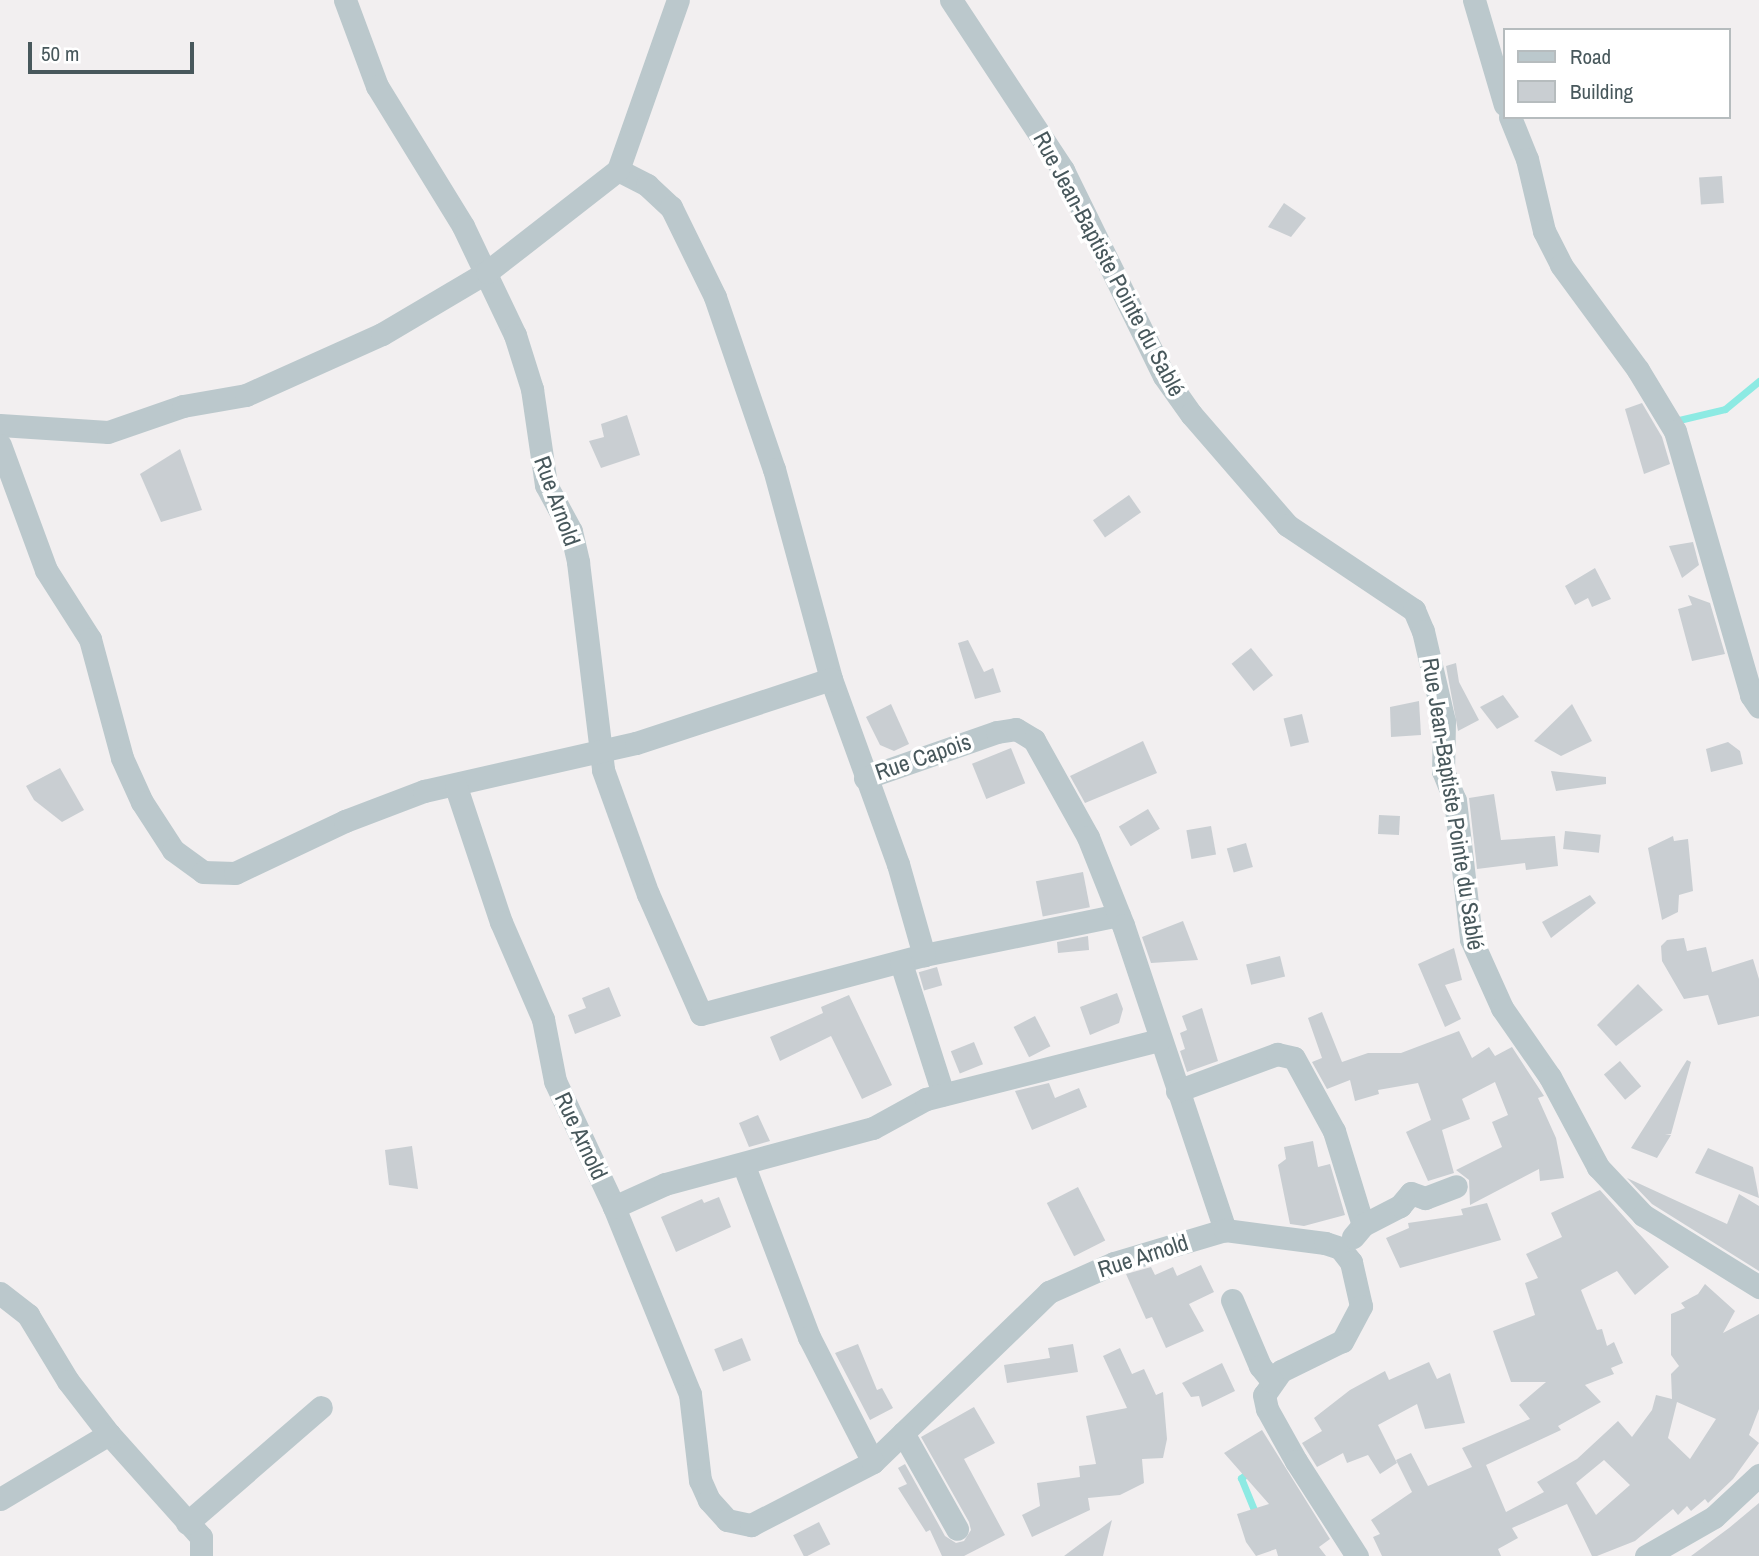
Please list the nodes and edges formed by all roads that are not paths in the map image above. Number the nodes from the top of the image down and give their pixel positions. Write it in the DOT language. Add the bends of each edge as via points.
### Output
graph roads {
  1 [pos="345,0"];
  2 [pos="678,0"];
  3 [pos="951,0"];
  4 [pos="1474,0"];
  5 [pos="1504,102"];
  6 [pos="1511,119"];
  7 [pos="618,170"];
  8 [pos="487,272"];
  9 [pos="0,425"];
  10 [pos="0,444"];
  11 [pos="831,679"];
  12 [pos="1759,707"];
  13 [pos="601,752"];
  14 [pos="866,778"];
  15 [pos="456,787"];
  16 [pos="1119,915"];
  17 [pos="924,955"];
  18 [pos="901,962"];
  19 [pos="1160,1040"];
  20 [pos="1177,1091"];
  21 [pos="943,1094"];
  22 [pos="744,1166"];
  23 [pos="1456,1186"];
  24 [pos="614,1207"];
  25 [pos="1363,1225"];
  26 [pos="1225,1230"];
  27 [pos="1340,1248"];
  28 [pos="1759,1286"];
  29 [pos="0,1293"];
  30 [pos="1232,1300"];
  31 [pos="1268,1388"];
  32 [pos="321,1407"];
  33 [pos="903,1433"];
  34 [pos="109,1434"];
  35 [pos="873,1462"];
  36 [pos="1759,1475"];
  37 [pos="0,1499"];
  38 [pos="187,1523"];
  39 [pos="957,1529"];
  40 [pos="201,1556"];
  41 [pos="1357,1556"];
  42 [pos="1646,1556"];
  1 -- 8 [label="street, Rue Arnold" via="377,86 432,171"];
  2 -- 7 [label="street"];
  3 -- 28 [label="street, Rue Jean-Baptiste Pointe du Sablé" via="1063,170 1164,376 1191,414 1287,525 1414,610 1444,721 1443,771 1455,800 1475,951 1502,1008 1550,1077 1602,1173 1643,1215"];
  4 -- 5 [label="street"];
  6 -- 12 [label="street" via="1527,159 1544,231 1561,265 1638,370 1675,430 1751,695"];
  7 -- 8 [label="street"];
  7 -- 11 [label="street, Rue Capois" via="647,185 671,206 711,286 774,469"];
  8 -- 9 [label="street" via="382,334 246,395 183,406 108,432"];
  8 -- 13 [label="street, Rue Arnold" via="515,335 531,389 546,485 571,531"];
  10 -- 15 [label="street" via="46,570 90,639 122,758 158,830 183,858 203,872 235,873 345,821 424,791"];
  11 -- 13 [label="street"];
  11 -- 14 [label="street, Rue Capois"];
  13 -- 15 [label="street"];
  13 -- 18 [label="street, Rue Arnold" via="613,807 701,1014"];
  14 -- 16 [label="street, Rue Capois" via="1016,729 1034,740 1052,768 1088,837"];
  14 -- 17 [label="street" via="898,864"];
  15 -- 24 [label="street, Rue Arnold" via="501,922 543,1019 555,1081"];
  16 -- 17 [label="street"];
  16 -- 19 [label="street, Rue Capois"];
  17 -- 18 [label="street"];
  18 -- 21 [label="street"];
  19 -- 20 [label="street, Rue Capois"];
  19 -- 21 [label="street"];
  20 -- 25 [label="street" via="1278,1054 1294,1058 1334,1131"];
  20 -- 26 [label="street, Rue Capois"];
  21 -- 22 [label="street" via="873,1128"];
  22 -- 24 [label="street" via="717,1168 665,1184"];
  22 -- 35 [label="street" via="809,1337"];
  23 -- 25 [label="street" via="1425,1198 1411,1192 1400,1206"];
  24 -- 35 [label="street, Rue Arnold" via="690,1394 700,1480 709,1500 727,1520 751,1525"];
  25 -- 27 [label="street"];
  26 -- 27 [label="street, Rue Arnold"];
  26 -- 33 [label="street, Rue Arnold" via="1114,1263 1049,1292"];
  27 -- 31 [label="street" via="1351,1262 1361,1306 1342,1341 1281,1371"];
  29 -- 34 [label="street" via="28,1315 68,1381"];
  30 -- 31 [label="street"];
  31 -- 41 [label="street" via="1267,1409"];
  32 -- 38 [label="street"];
  33 -- 35 [label="street, Rue Arnold"];
  33 -- 39 [label="street"];
  34 -- 37 [label="street"];
  34 -- 38 [label="street" via="165,1491"];
  36 -- 42 [label="street" via="1714,1517"];
  38 -- 40 [label="street" via="201,1537"];
}
